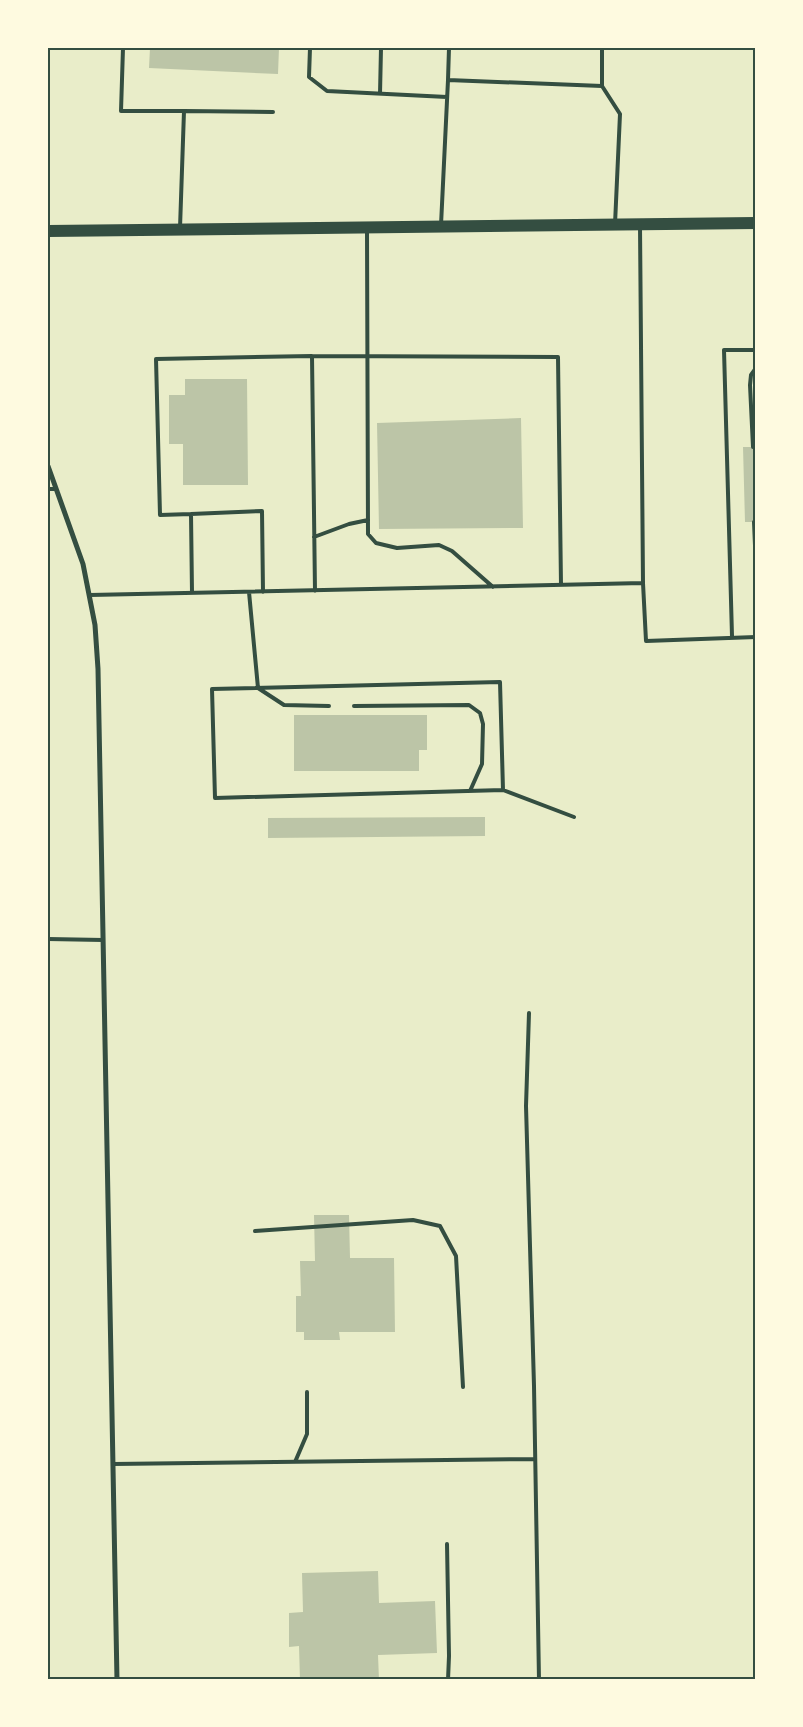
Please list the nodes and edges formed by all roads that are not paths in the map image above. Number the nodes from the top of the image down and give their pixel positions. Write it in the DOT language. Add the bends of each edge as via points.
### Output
graph roads {
  1 [pos="124,48"];
  2 [pos="310,48"];
  3 [pos="381,48"];
  4 [pos="449,48"];
  5 [pos="602,48"];
  6 [pos="448,80"];
  7 [pos="602,86"];
  8 [pos="380,94"];
  9 [pos="447,97"];
  10 [pos="184,111"];
  11 [pos="273,112"];
  12 [pos="756,224"];
  13 [pos="615,226"];
  14 [pos="640,226"];
  15 [pos="441,227"];
  16 [pos="367,228"];
  17 [pos="180,230"];
  18 [pos="48,231"];
  19 [pos="756,350"];
  20 [pos="312,356"];
  21 [pos="368,356"];
  22 [pos="756,368"];
  23 [pos="753,447"];
  24 [pos="48,466"];
  25 [pos="48,489"];
  26 [pos="56,489"];
  27 [pos="191,514"];
  28 [pos="368,520"];
  29 [pos="754,522"];
  30 [pos="314,537"];
  31 [pos="756,569"];
  32 [pos="643,583"];
  33 [pos="561,586"];
  34 [pos="494,587"];
  35 [pos="315,591"];
  36 [pos="250,592"];
  37 [pos="263,592"];
  38 [pos="192,593"];
  39 [pos="90,595"];
  40 [pos="732,636"];
  41 [pos="756,637"];
  42 [pos="258,688"];
  43 [pos="329,706"];
  44 [pos="354,706"];
  45 [pos="504,790"];
  46 [pos="470,791"];
  47 [pos="574,817"];
  48 [pos="48,939"];
  49 [pos="103,940"];
  50 [pos="529,1013"];
  51 [pos="255,1231"];
  52 [pos="463,1387"];
  53 [pos="307,1392"];
  54 [pos="534,1459"];
  55 [pos="295,1462"];
  56 [pos="113,1464"];
  57 [pos="446,1544"];
  58 [pos="117,1680"];
  59 [pos="448,1680"];
  60 [pos="539,1680"];
  1 -- 10 [label="lane" via="121,111"];
  2 -- 8 [label="lane" via="309,77 327,90"];
  3 -- 8 [label="lane"];
  4 -- 6 [label="lane"];
  5 -- 7 [label="lane"];
  6 -- 7 [label="lane"];
  6 -- 9 [label="lane"];
  7 -- 13 [label="lane" via="620,114"];
  8 -- 9 [label="lane"];
  9 -- 15 [label="lane"];
  10 -- 11 [label="lane"];
  10 -- 17 [label="lane"];
  12 -- 14 [label="main road"];
  13 -- 14 [label="main road"];
  13 -- 15 [label="main road"];
  14 -- 32 [label="lane"];
  15 -- 16 [label="main road"];
  16 -- 17 [label="main road"];
  16 -- 21 [label="lane"];
  17 -- 18 [label="main road"];
  19 -- 40 [label="lane" via="724,350"];
  20 -- 21 [label="lane"];
  20 -- 27 [label="lane" via="156,359 160,515"];
  20 -- 30 [label="lane"];
  21 -- 28 [label="lane"];
  21 -- 33 [label="lane" via="558,357"];
  22 -- 23 [label="lane" via="750,385"];
  24 -- 26 [label="street"];
  25 -- 26 [label="lane"];
  26 -- 39 [label="street" via="83,564"];
  27 -- 37 [label="lane" via="262,511"];
  27 -- 38 [label="lane"];
  28 -- 30 [label="lane"];
  28 -- 34 [label="lane" via="368,534 376,543 396,548 439,545 452,551"];
  29 -- 31 [label="lane"];
  30 -- 35 [label="lane"];
  32 -- 33 [label="lane"];
  32 -- 40 [label="lane" via="646,641"];
  33 -- 34 [label="lane"];
  34 -- 35 [label="lane"];
  35 -- 37 [label="lane"];
  36 -- 37 [label="lane"];
  36 -- 38 [label="lane"];
  36 -- 42 [label="lane"];
  38 -- 39 [label="lane"];
  39 -- 49 [label="street" via="98,669"];
  40 -- 41 [label="lane"];
  42 -- 43 [label="lane" via="284,705"];
  42 -- 45 [label="lane" via="500,682"];
  42 -- 46 [label="lane" via="212,689 215,798"];
  44 -- 46 [label="lane" via="469,705 480,713 483,724 482,764"];
  45 -- 46 [label="lane"];
  45 -- 47 [label="lane"];
  48 -- 49 [label="lane"];
  49 -- 56 [label="street"];
  50 -- 54 [label="lane" via="526,1106"];
  51 -- 52 [label="lane" via="413,1220 440,1226 456,1256"];
  53 -- 55 [label="lane" via="307,1434"];
  54 -- 55 [label="lane"];
  54 -- 60 [label="lane"];
  55 -- 56 [label="lane"];
  56 -- 58 [label="street"];
  57 -- 59 [label="lane"];
}
